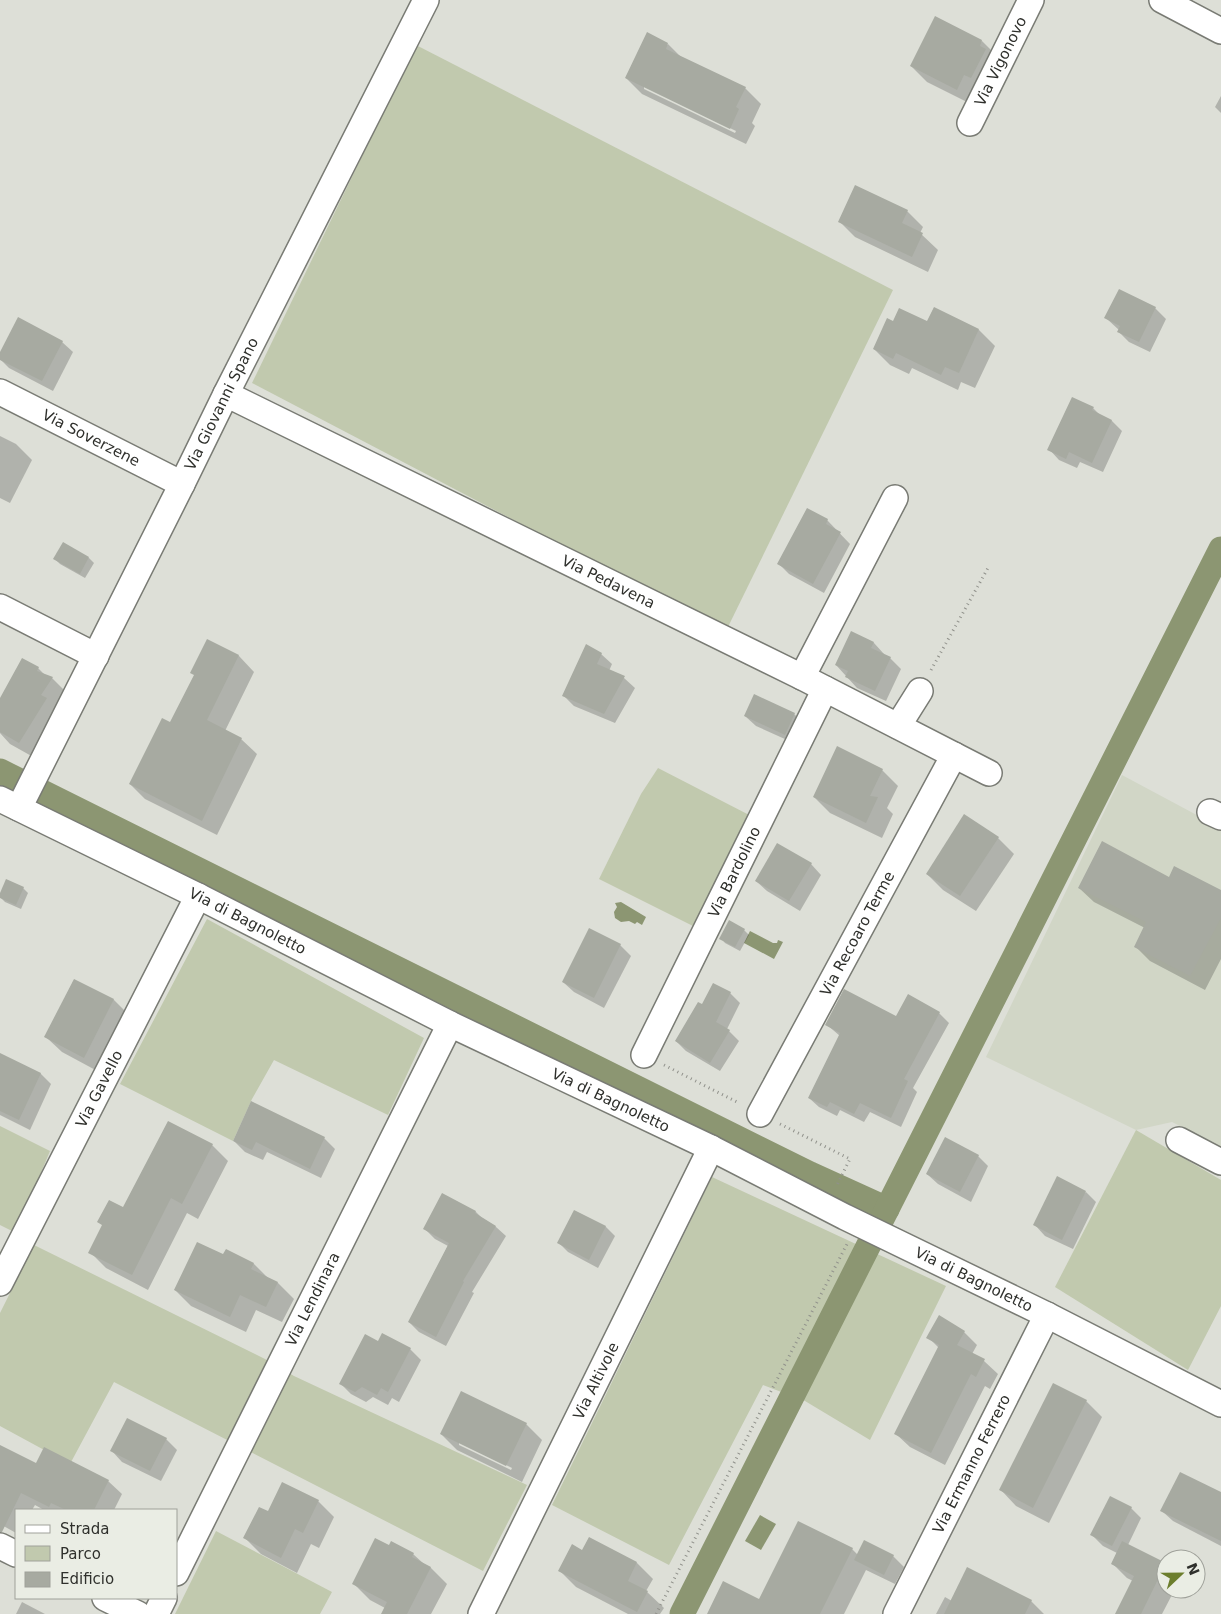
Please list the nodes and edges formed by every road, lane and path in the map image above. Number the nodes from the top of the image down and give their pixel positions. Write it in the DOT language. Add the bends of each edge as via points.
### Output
graph roads {
  1 [pos="426,0"];
  2 [pos="1032,0"];
  3 [pos="1162,0"];
  4 [pos="1221,31"];
  5 [pos="970,123"];
  6 [pos="0,392"];
  7 [pos="226,394"];
  8 [pos="182,484"];
  9 [pos="895,498"];
  10 [pos="988,568"];
  11 [pos="0,607"];
  12 [pos="96,656"];
  13 [pos="802,678"];
  14 [pos="826,689"];
  15 [pos="920,691"];
  16 [pos="898,726"];
  17 [pos="954,755"];
  18 [pos="989,773"];
  19 [pos="20,794"];
  20 [pos="198,896"];
  21 [pos="450,1024"];
  22 [pos="644,1055"];
  23 [pos="760,1114"];
  24 [pos="1179,1140"];
  25 [pos="711,1148"];
  26 [pos="850,1160"];
  27 [pos="1221,1162"];
  28 [pos="836,1187"];
  29 [pos="847,1243"];
  30 [pos="0,1283"];
  31 [pos="1048,1316"];
  32 [pos="1221,1404"];
  33 [pos="0,1546"];
  34 [pos="15,1554"];
  35 [pos="178,1569"];
  36 [pos="107,1599"];
  37 [pos="164,1599"];
  38 [pos="138,1614"];
  39 [pos="156,1614"];
  40 [pos="481,1614"];
  41 [pos="656,1614"];
  42 [pos="896,1614"];
  1 -- 7 [label="street, Via Giovanni Spano"];
  2 -- 5 [label="street, Via Vigonovo"];
  3 -- 4 [label="street"];
  6 -- 8 [label="street, Via Soverzene"];
  7 -- 8 [label="street, Via Giovanni Spano"];
  7 -- 13 [label="street, Via Pedavena"];
  8 -- 12 [label="street, Via Giovanni Spano"];
  9 -- 13 [label="street"];
  10 -- 15 [label="path"];
  11 -- 12 [label="street"];
  12 -- 19 [label="street, Via Giovanni Spano"];
  13 -- 14 [label="street, Via Pedavena"];
  14 -- 16 [label="street, Via Pedavena"];
  14 -- 22 [label="street, Via Bardolino"];
  15 -- 16 [label="street"];
  16 -- 17 [label="street, Via Pedavena"];
  17 -- 18 [label="street, Via Pedavena"];
  17 -- 23 [label="street, Via Recoaro Terme"];
  19 -- 20 [label="street, Via di Bagnoletto"];
  20 -- 21 [label="street, Via di Bagnoletto"];
  20 -- 30 [label="street, Via Gavello"];
  21 -- 25 [label="street, Via di Bagnoletto"];
  21 -- 35 [label="street, Via Lendinara"];
  24 -- 27 [label="street"];
  25 -- 31 [label="street, Via di Bagnoletto"];
  25 -- 40 [label="street, Via Altivole"];
  26 -- 28 [label="path"];
  29 -- 41 [label="path"];
  31 -- 32 [label="street, Via di Bagnoletto"];
  31 -- 42 [label="street, Via Ermanno Ferrero"];
  33 -- 34 [label="street"];
  36 -- 38 [label="street"];
  37 -- 39 [label="street"];
}
